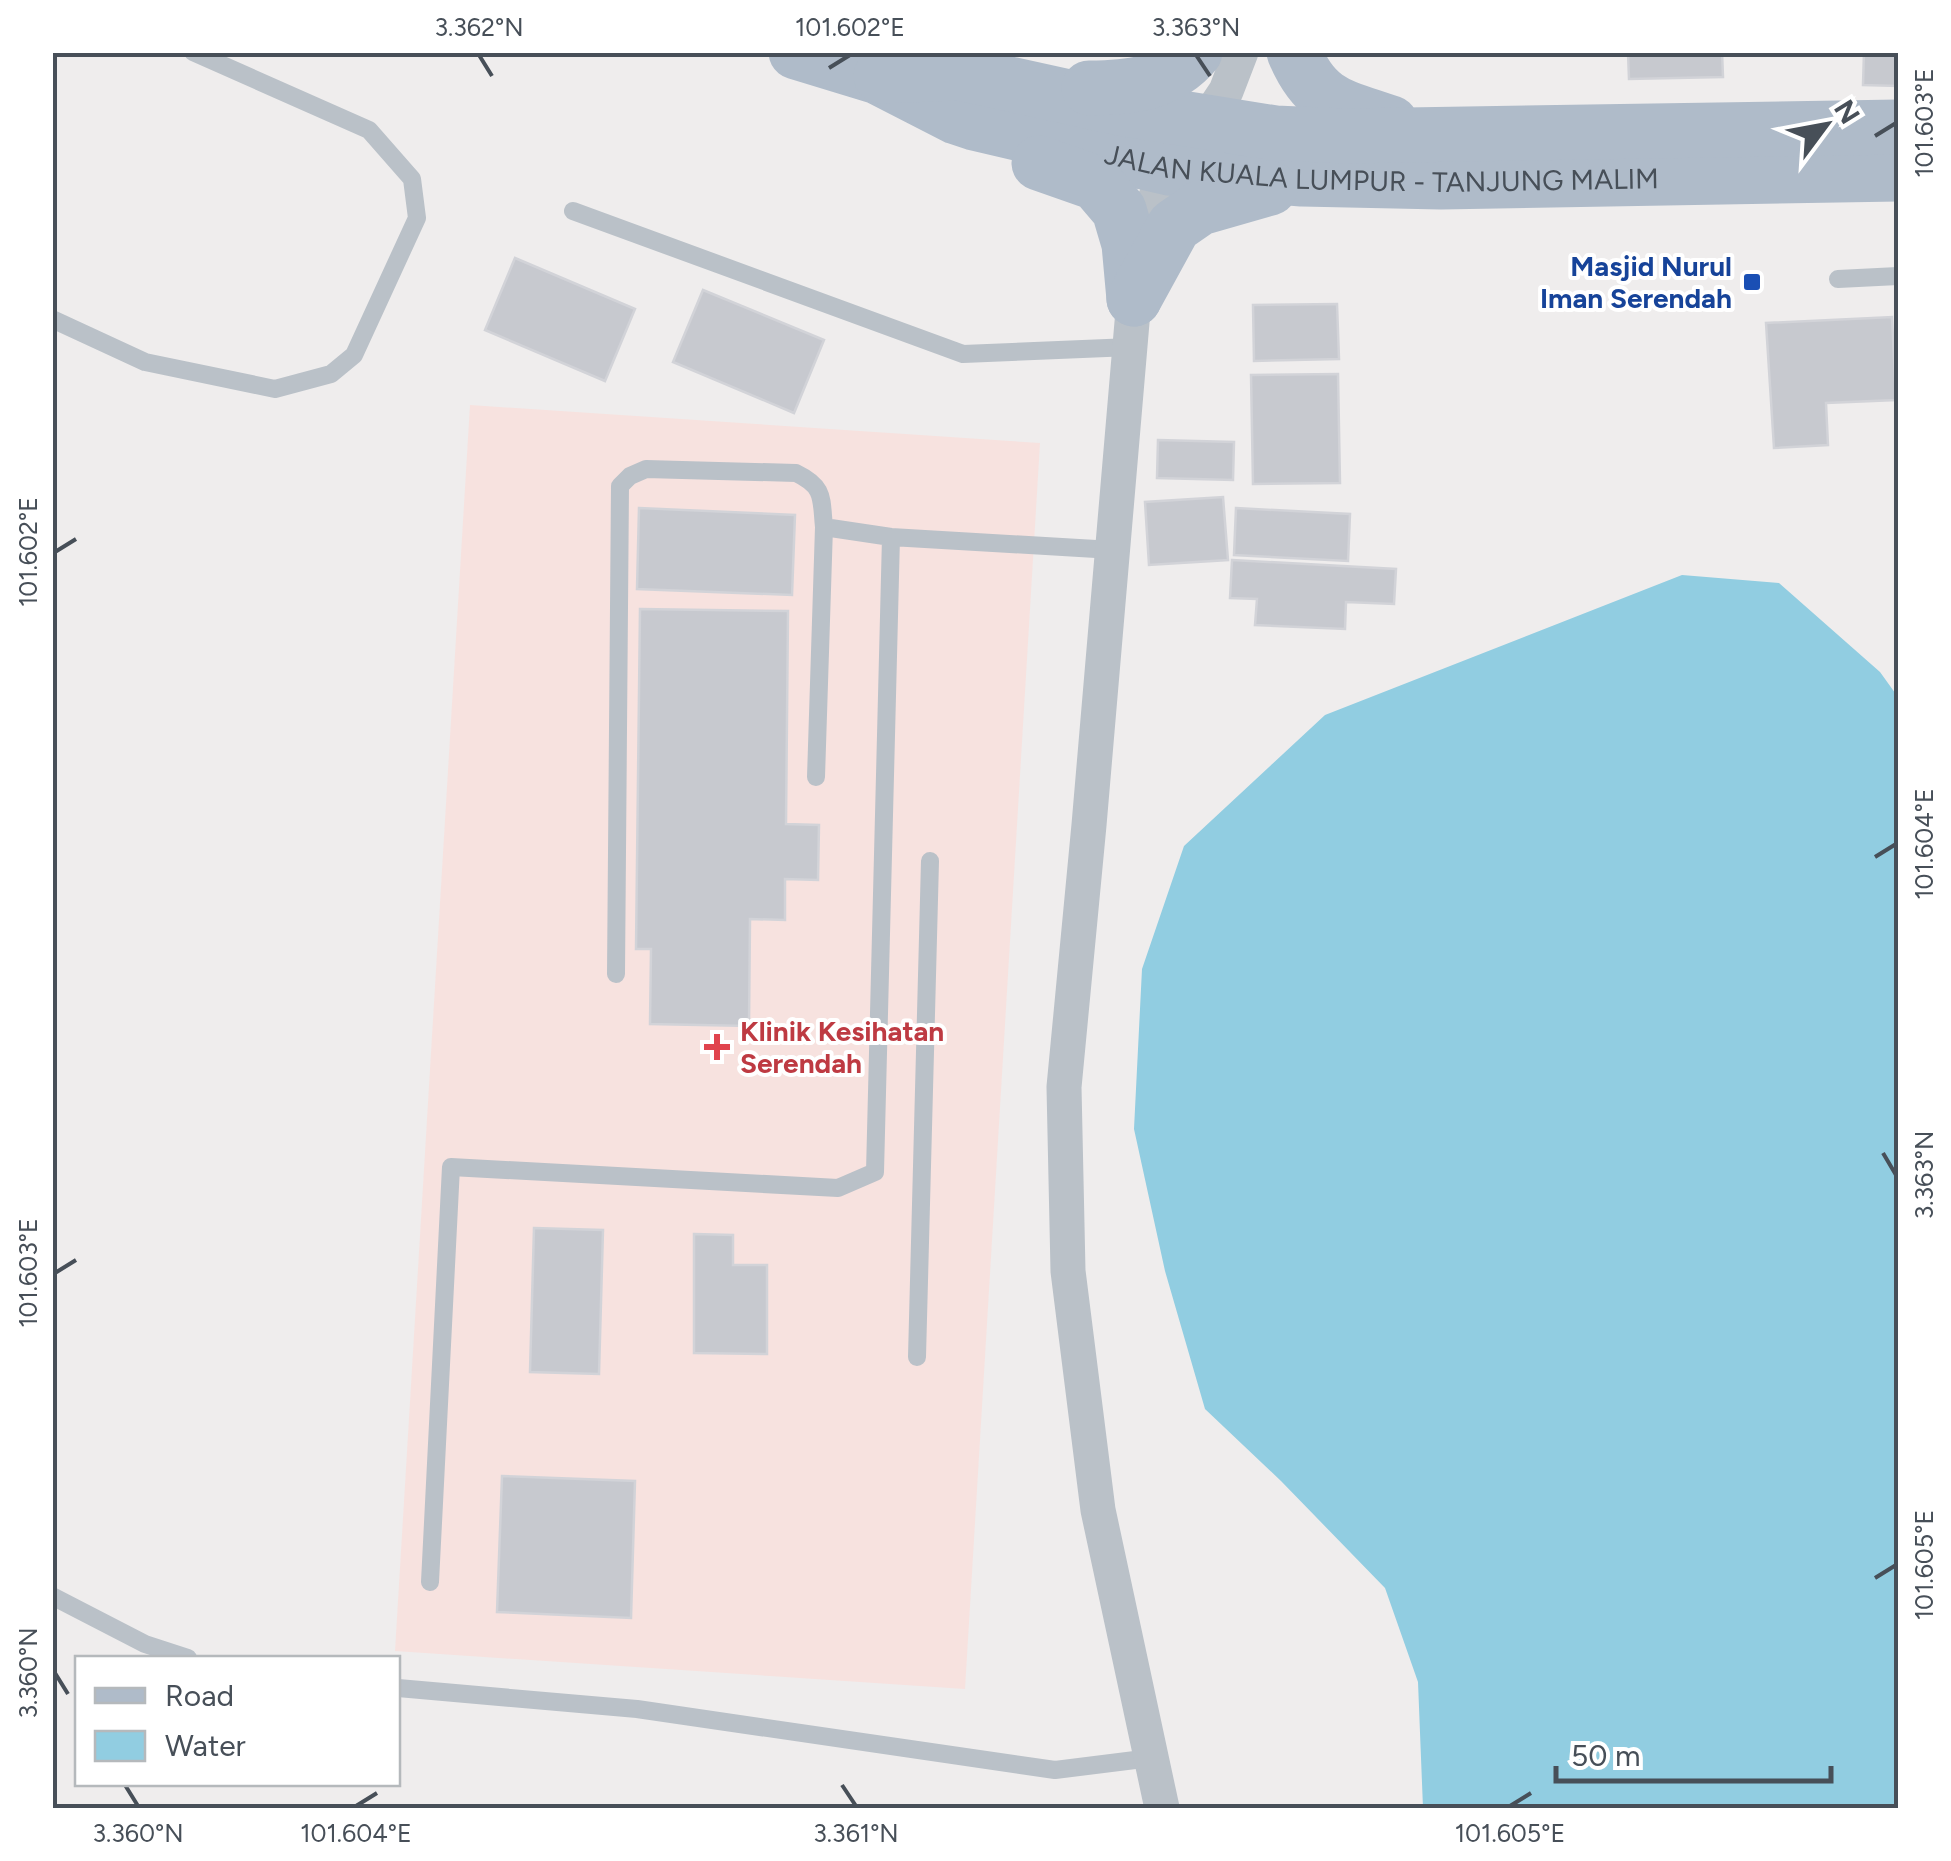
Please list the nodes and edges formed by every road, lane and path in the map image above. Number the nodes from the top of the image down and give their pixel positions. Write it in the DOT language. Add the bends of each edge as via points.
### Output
graph roads {
  1 [pos="193,52"];
  2 [pos="796,52"];
  3 [pos="1195,52"];
  4 [pos="1241,52"];
  5 [pos="1294,52"];
  6 [pos="878,77"];
  7 [pos="1026,88"];
  8 [pos="1206,121"];
  9 [pos="974,123"];
  10 [pos="1898,127"];
  11 [pos="1429,135"];
  12 [pos="1169,168"];
  13 [pos="1898,174"];
  14 [pos="1302,179"];
  15 [pos="573,211"];
  16 [pos="1898,276"];
  17 [pos="1838,279"];
  18 [pos="52,318"];
  19 [pos="1132,323"];
  20 [pos="824,527"];
  21 [pos="891,537"];
  22 [pos="1112,550"];
  23 [pos="816,776"];
  24 [pos="930,862"];
  25 [pos="616,974"];
  26 [pos="917,1357"];
  27 [pos="430,1582"];
  28 [pos="52,1596"];
  29 [pos="182,1656"];
  30 [pos="400,1688"];
  31 [pos="1152,1758"];
  32 [pos="1162,1808"];
  1 -- 18 [label="lane" via="369,130 412,179 417,218 354,355 331,374 275,388 145,362"];
  2 -- 6 [label="main road, JALAN KUALA LUMPUR - TANJUNG MALIM"];
  3 -- 7 [label="main road" via="1184,66 1147,84"];
  4 -- 8 [label="street"];
  5 -- 11 [label="main road" via="1303,74 1329,102"];
  6 -- 7 [label="main road, JALAN KUALA LUMPUR - TANJUNG MALIM" via="959,73"];
  6 -- 9 [label="main road, JALAN KUALA LUMPUR - TANJUNG MALIM"];
  7 -- 8 [label="main road, JALAN KUALA LUMPUR - TANJUNG MALIM"];
  8 -- 11 [label="main road, JALAN KUALA LUMPUR - TANJUNG MALIM" via="1275,133"];
  8 -- 12 [label="street"];
  9 -- 12 [label="main road, JALAN KUALA LUMPUR - TANJUNG MALIM"];
  9 -- 19 [label="main road" via="1012,153 1096,183 1119,210 1129,244"];
  10 -- 11 [label="main road, JALAN KUALA LUMPUR - TANJUNG MALIM"];
  12 -- 14 [label="main road, JALAN KUALA LUMPUR - TANJUNG MALIM"];
  12 -- 19 [label="street" via="1154,199"];
  13 -- 14 [label="main road, JALAN KUALA LUMPUR - TANJUNG MALIM"];
  14 -- 19 [label="main road" via="1200,208 1174,226"];
  15 -- 19 [label="lane" via="963,354"];
  16 -- 17 [label="lane"];
  19 -- 22 [label="street"];
  20 -- 21 [label="lane"];
  20 -- 23 [label="lane"];
  20 -- 25 [label="lane" via="820,490 796,473 646,469 620,486"];
  21 -- 22 [label="lane"];
  21 -- 27 [label="lane" via="875,1172 838,1188 452,1167"];
  22 -- 31 [label="street" via="1064,1088 1068,1271 1098,1510"];
  24 -- 26 [label="lane"];
  28 -- 29 [label="lane"];
  30 -- 31 [label="lane" via="636,1709 1054,1770"];
  31 -- 32 [label="street"];
}
